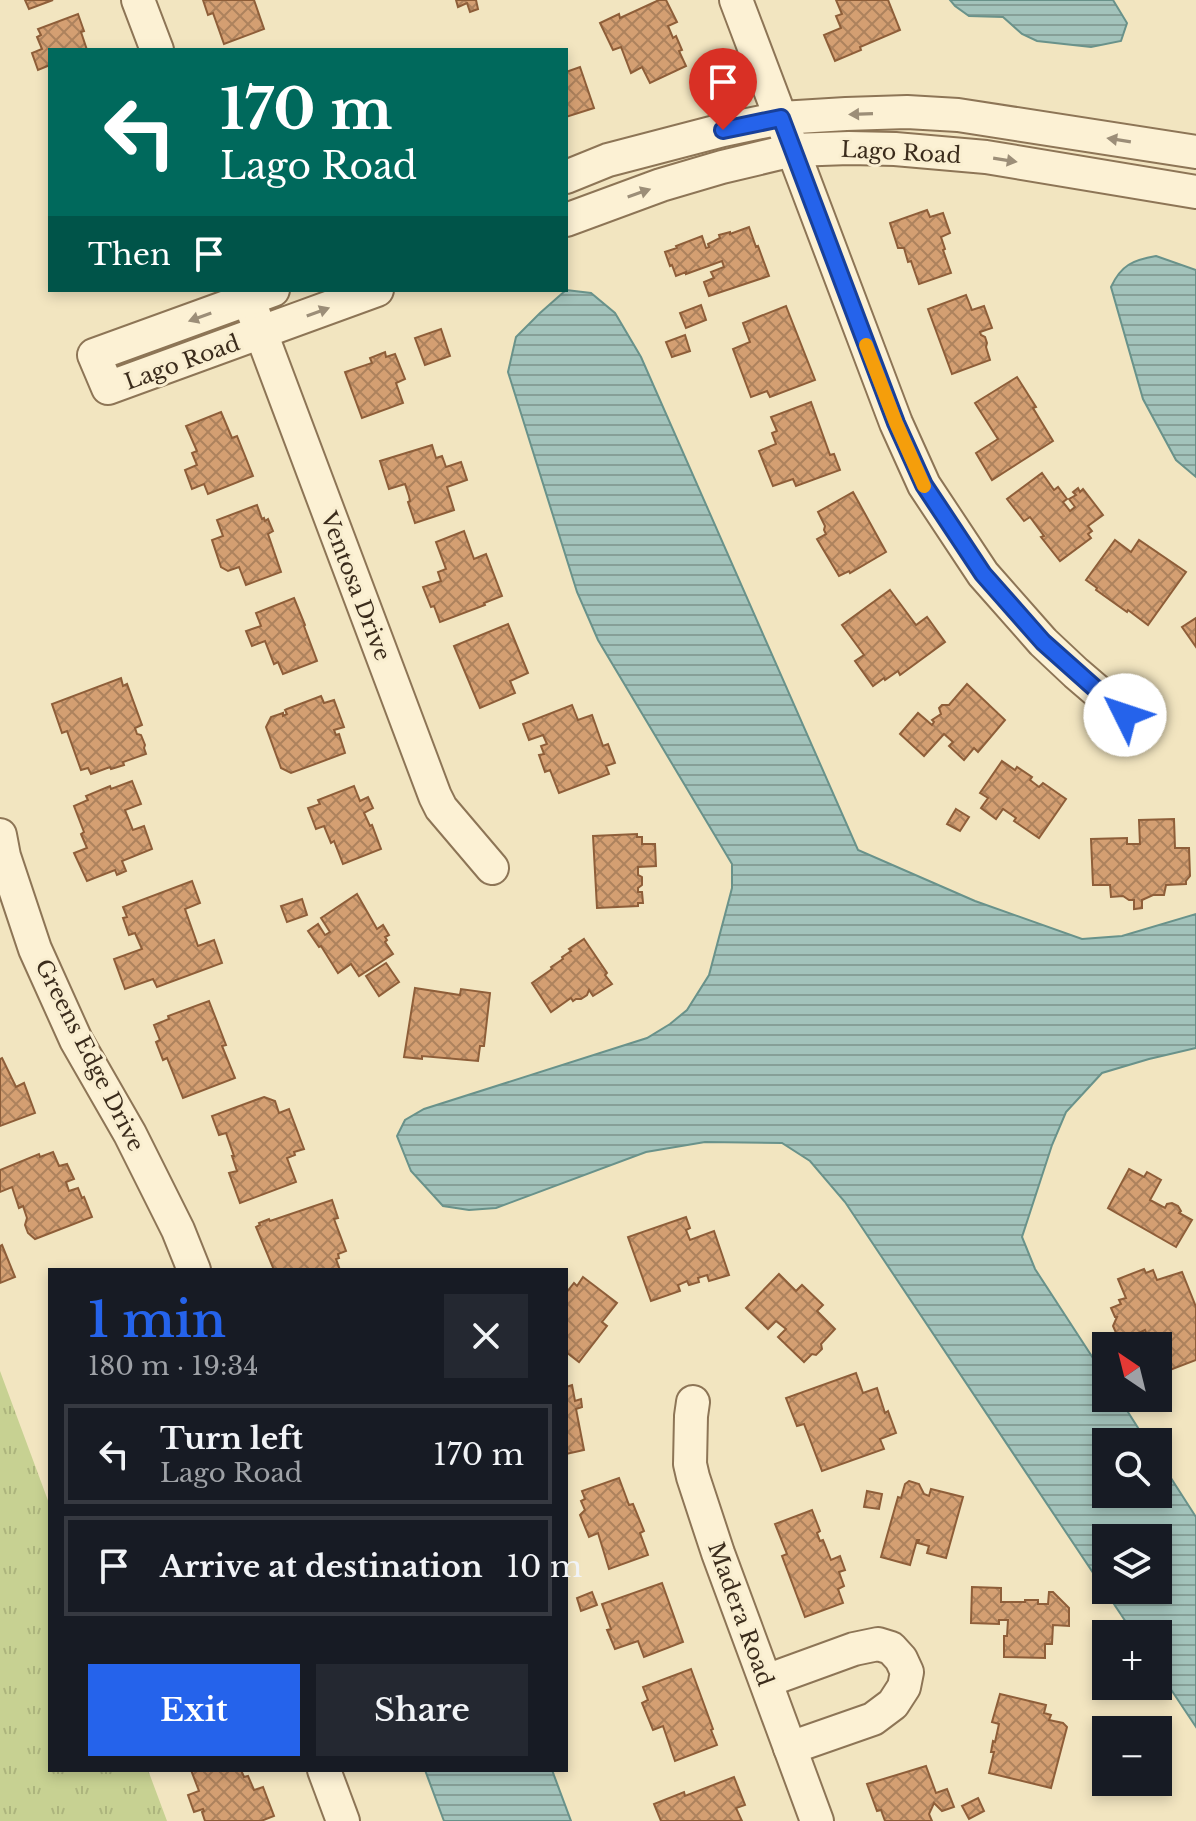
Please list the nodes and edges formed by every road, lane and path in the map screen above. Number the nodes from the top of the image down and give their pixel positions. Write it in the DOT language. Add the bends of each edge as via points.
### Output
graph roads {
  1 [pos="138,0"];
  2 [pos="736,0"];
  3 [pos="156,48"];
  4 [pos="781,118"];
  5 [pos="793,150"];
  6 [pos="1196,152"];
  7 [pos="568,176"];
  8 [pos="1196,192"];
  9 [pos="568,219"];
  10 [pos="372,292"];
  11 [pos="255,293"];
  12 [pos="261,333"];
  13 [pos="1125,715"];
  14 [pos="0,835"];
  15 [pos="492,868"];
  16 [pos="193,1268"];
  17 [pos="693,1402"];
  18 [pos="766,1681"];
  19 [pos="790,1748"];
  20 [pos="325,1772"];
  21 [pos="343,1821"];
  22 [pos="817,1821"];
  1 -- 3 [label="street"];
  2 -- 4 [label="street"];
  4 -- 5 [label="street"];
  6 -- 4 [label="street, Lago Road, one-way" via="958,115"];
  4 -- 7 [label="street, Lago Road" via="662,145"];
  5 -- 8 [label="street, Lago Road, one-way" via="895,149 973,156"];
  9 -- 5 [label="street, Lago Road, one-way" via="661,185"];
  5 -- 13 [label="street" via="924,485 983,574 1043,642"];
  12 -- 10 [label="street, Lago Road, one-way"];
  11 -- 12 [label="street, Ventosa Drive"];
  11 -- 12 [label="street, Lago Road, one-way" via="94,355 108,388"];
  12 -- 15 [label="street, Ventosa Drive" via="435,796"];
  14 -- 16 [label="street, Greens Edge Drive" via="35,949"];
  17 -- 18 [label="street, Madera Road" via="693,1477"];
  18 -- 19 [label="street, Madera Road"];
  18 -- 19 [label="street" via="878,1644 891,1648 907,1672 893,1704 873,1719"];
  19 -- 22 [label="street, Madera Road"];
  20 -- 21 [label="street"];
}
